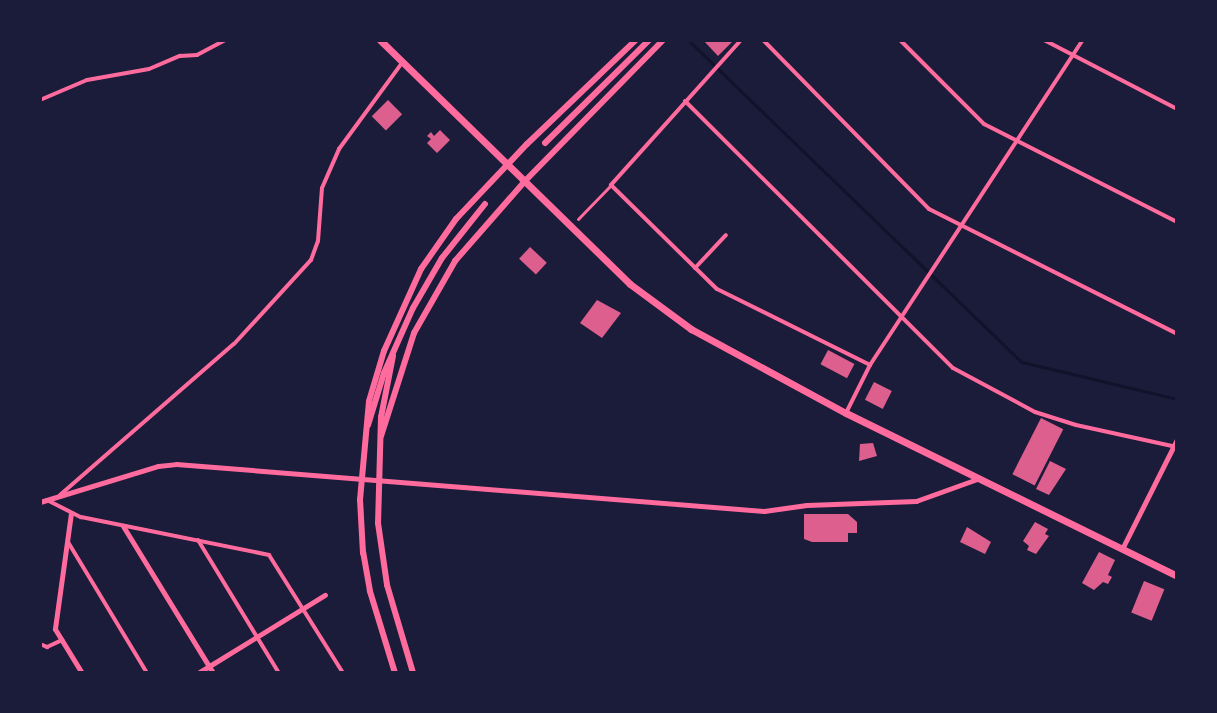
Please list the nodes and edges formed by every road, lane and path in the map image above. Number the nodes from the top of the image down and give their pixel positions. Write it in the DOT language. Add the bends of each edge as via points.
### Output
graph roads {
  1 [pos="225,40"];
  2 [pos="380,40"];
  3 [pos="636,40"];
  4 [pos="649,40"];
  5 [pos="663,40"];
  6 [pos="741,40"];
  7 [pos="763,40"];
  8 [pos="900,40"];
  9 [pos="1044,40"];
  10 [pos="1083,40"];
  11 [pos="1072,57"];
  12 [pos="402,63"];
  13 [pos="40,100"];
  14 [pos="685,101"];
  15 [pos="1177,109"];
  16 [pos="1015,142"];
  17 [pos="545,143"];
  18 [pos="508,163"];
  19 [pos="525,181"];
  20 [pos="611,185"];
  21 [pos="485,204"];
  22 [pos="578,219"];
  23 [pos="1177,222"];
  24 [pos="961,227"];
  25 [pos="726,235"];
  26 [pos="695,268"];
  27 [pos="901,317"];
  28 [pos="1177,334"];
  29 [pos="393,356"];
  30 [pos="870,365"];
  31 [pos="846,413"];
  32 [pos="365,429"];
  33 [pos="381,436"];
  34 [pos="1177,439"];
  35 [pos="1175,446"];
  36 [pos="361,478"];
  37 [pos="978,478"];
  38 [pos="377,480"];
  39 [pos="58,497"];
  40 [pos="43,501"];
  41 [pos="71,513"];
  42 [pos="123,526"];
  43 [pos="67,540"];
  44 [pos="198,540"];
  45 [pos="1122,549"];
  46 [pos="1177,576"];
  47 [pos="325,595"];
  48 [pos="303,609"];
  49 [pos="257,638"];
  50 [pos="62,640"];
  51 [pos="40,644"];
  52 [pos="208,666"];
  53 [pos="82,673"];
  54 [pos="147,673"];
  55 [pos="198,673"];
  56 [pos="213,673"];
  57 [pos="279,673"];
  58 [pos="343,673"];
  59 [pos="395,673"];
  60 [pos="413,673"];
  1 -- 13 [label="street" via="197,55 87,80"];
  2 -- 12 [label="highway"];
  3 -- 18 [label="main road"];
  4 -- 17 [label="main road"];
  5 -- 19 [label="main road"];
  6 -- 14 [label="street"];
  7 -- 24 [label="street" via="929,209"];
  8 -- 16 [label="street" via="984,124"];
  9 -- 11 [label="street"];
  10 -- 11 [label="street"];
  11 -- 15 [label="street"];
  11 -- 16 [label="street"];
  12 -- 18 [label="highway"];
  12 -- 39 [label="street" via="339,149 322,188 318,241 311,260 234,344"];
  14 -- 20 [label="street"];
  14 -- 27 [label="street"];
  16 -- 23 [label="street"];
  16 -- 24 [label="street"];
  18 -- 19 [label="highway"];
  18 -- 32 [label="main road" via="456,219 421,269 384,351"];
  19 -- 31 [label="highway" via="649,300 715,344"];
  19 -- 33 [label="main road" via="438,286 402,362"];
  20 -- 22 [label="street"];
  20 -- 26 [label="street"];
  21 -- 29 [label="main road" via="428,279"];
  24 -- 27 [label="street"];
  24 -- 28 [label="street"];
  25 -- 26 [label="street"];
  26 -- 30 [label="street" via="717,289"];
  27 -- 30 [label="street"];
  27 -- 35 [label="street" via="953,368 1035,412"];
  29 -- 32 [label="main road"];
  29 -- 33 [label="main road"];
  30 -- 31 [label="street"];
  31 -- 37 [label="highway"];
  32 -- 36 [label="main road"];
  33 -- 38 [label="main road"];
  34 -- 35 [label="street"];
  35 -- 45 [label="street"];
  36 -- 38 [label="street"];
  36 -- 39 [label="street" via="176,464"];
  36 -- 59 [label="main road" via="367,573"];
  37 -- 38 [label="street" via="916,501 764,511"];
  37 -- 45 [label="highway"];
  38 -- 60 [label="main road" via="387,585"];
  39 -- 40 [label="street"];
  40 -- 41 [label="street"];
  41 -- 42 [label="street"];
  41 -- 43 [label="street"];
  42 -- 44 [label="street"];
  42 -- 52 [label="street"];
  43 -- 50 [label="street" via="55,629"];
  43 -- 54 [label="street"];
  44 -- 48 [label="street" via="269,555"];
  44 -- 49 [label="street"];
  45 -- 46 [label="highway"];
  47 -- 48 [label="street"];
  48 -- 49 [label="street"];
  48 -- 58 [label="street"];
  49 -- 52 [label="street"];
  49 -- 57 [label="street"];
  50 -- 51 [label="street" via="47,647"];
  50 -- 53 [label="street"];
  52 -- 55 [label="street"];
  52 -- 56 [label="street"];
}
